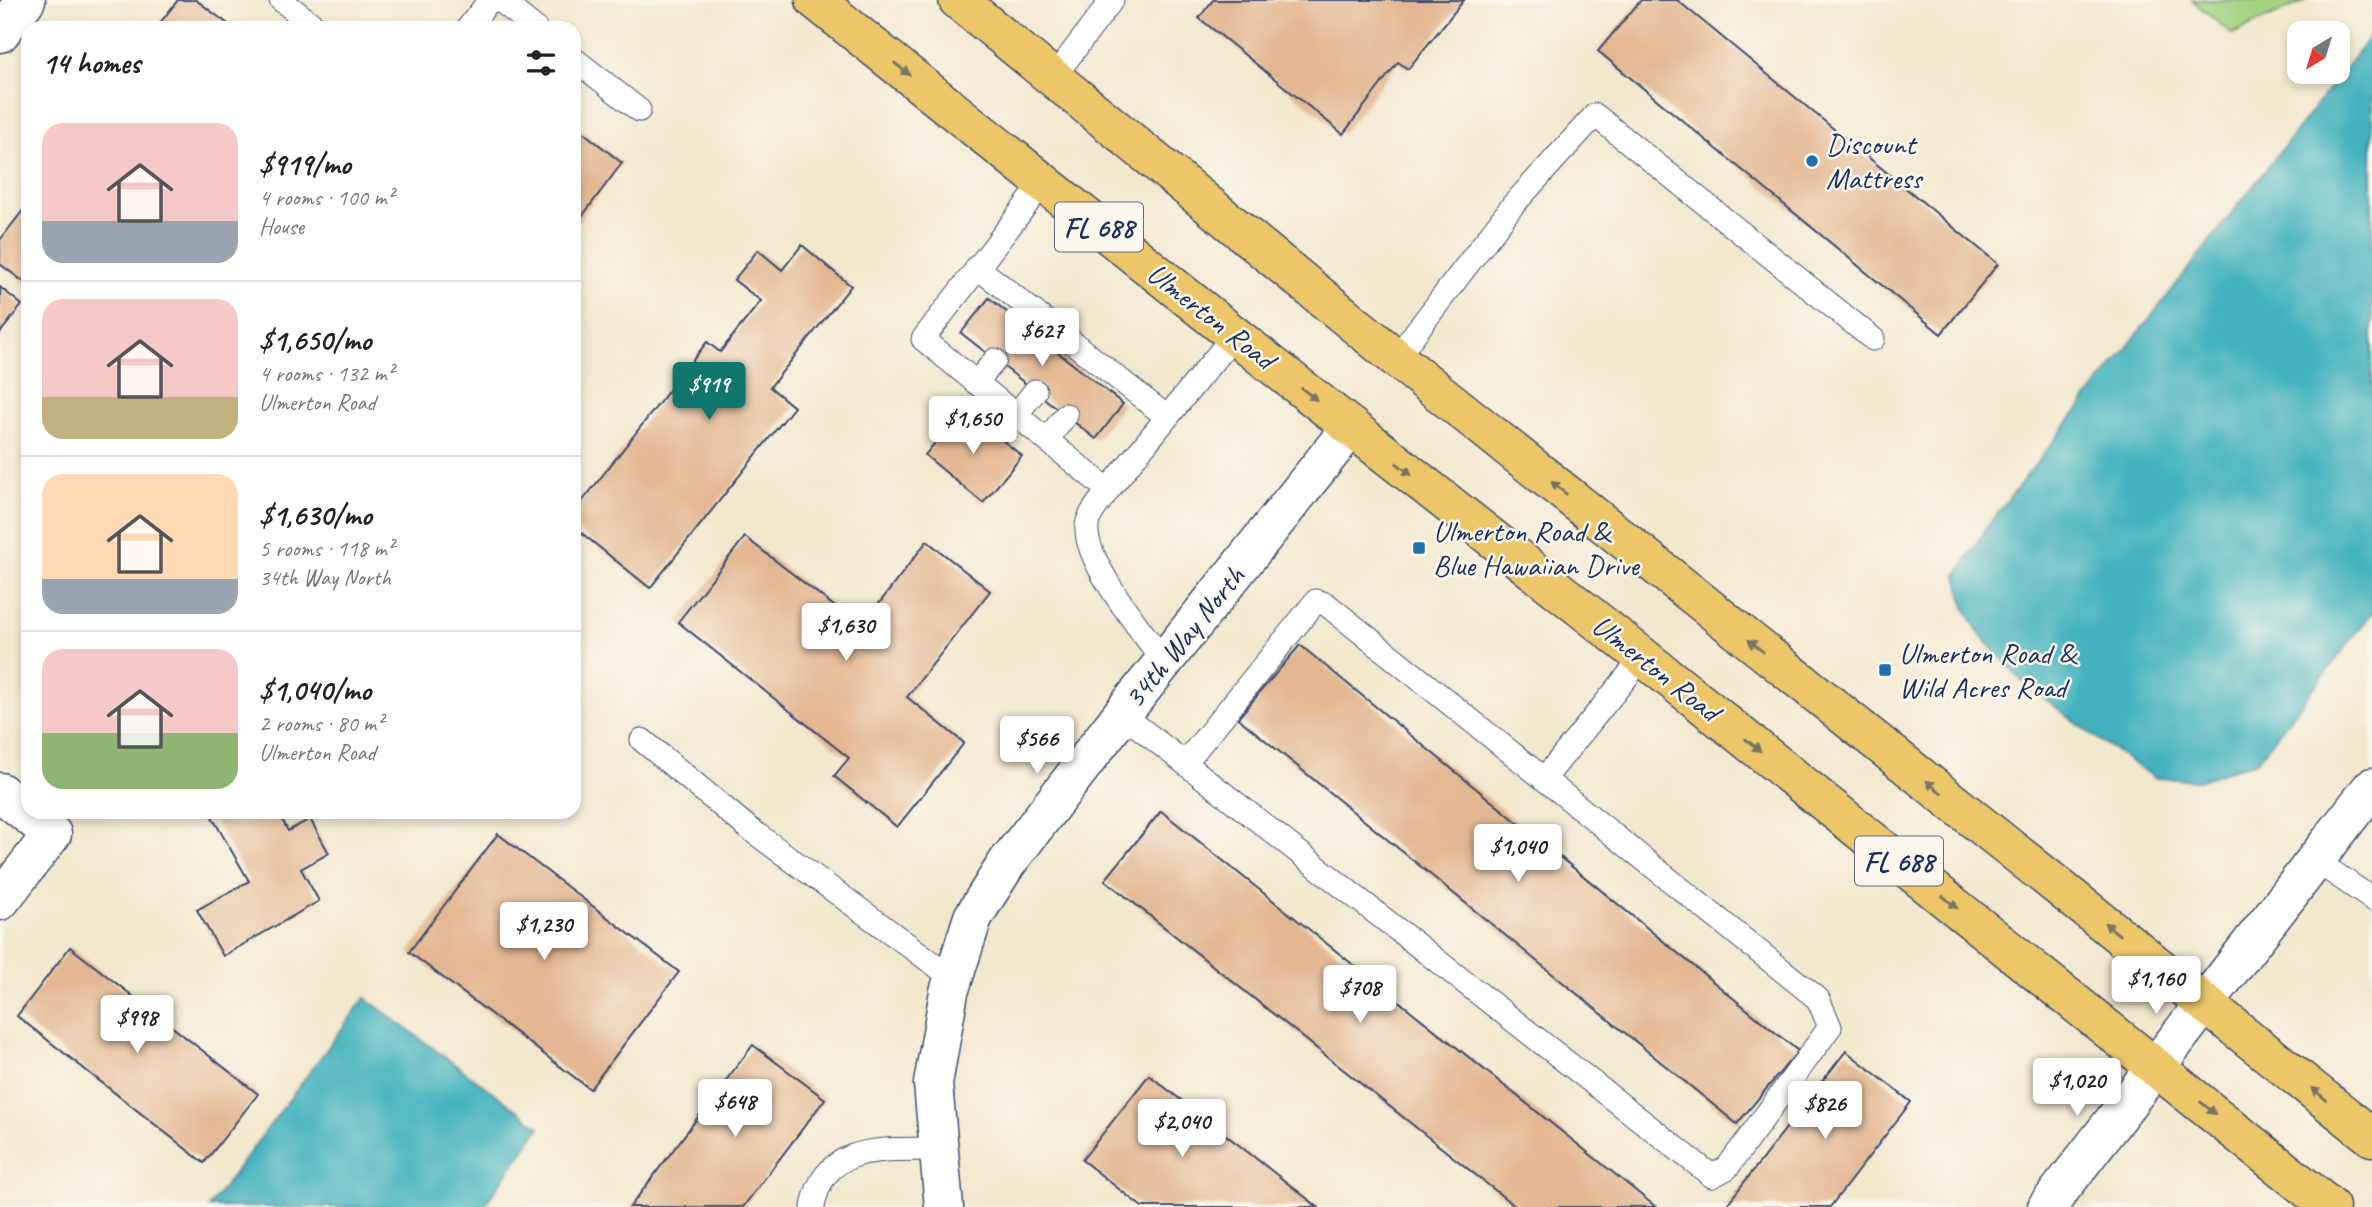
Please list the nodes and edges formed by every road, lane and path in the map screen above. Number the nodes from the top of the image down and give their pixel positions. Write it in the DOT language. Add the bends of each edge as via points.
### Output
graph roads {
  1 [pos="26,0"];
  2 [pos="281,0"];
  3 [pos="490,0"];
  4 [pos="500,0"];
  5 [pos="815,0"];
  6 [pos="1112,0"];
  7 [pos="958,4"];
  8 [pos="308,21"];
  9 [pos="474,21"];
  10 [pos="526,21"];
  11 [pos="0,33"];
  12 [pos="581,64"];
  13 [pos="1052,78"];
  14 [pos="639,110"];
  15 [pos="1043,183"];
  16 [pos="977,267"];
  17 [pos="1234,335"];
  18 [pos="1873,339"];
  19 [pos="1396,358"];
  20 [pos="995,360"];
  21 [pos="976,383"];
  22 [pos="1035,391"];
  23 [pos="1016,415"];
  24 [pos="1066,415"];
  25 [pos="1167,416"];
  26 [pos="1351,427"];
  27 [pos="1047,440"];
  28 [pos="1108,490"];
  29 [pos="1643,657"];
  30 [pos="1164,662"];
  31 [pos="1122,714"];
  32 [pos="642,740"];
  33 [pos="1185,764"];
  34 [pos="1544,779"];
  35 [pos="2372,787"];
  36 [pos="0,792"];
  37 [pos="21,809"];
  38 [pos="33,819"];
  39 [pos="2315,860"];
  40 [pos="2372,899"];
  41 [pos="0,901"];
  42 [pos="953,978"];
  43 [pos="2204,1002"];
  44 [pos="2154,1065"];
  45 [pos="2372,1137"];
  46 [pos="939,1149"];
  47 [pos="813,1207"];
  48 [pos="944,1207"];
  49 [pos="2047,1207"];
  50 [pos="2330,1207"];
  1 -- 11 [label="street"];
  2 -- 8 [label="lane"];
  3 -- 9 [label="lane"];
  4 -- 10 [label="lane"];
  5 -- 15 [label="main road, Ulmerton Road / FL 688, one-way"];
  6 -- 13 [label="lane"];
  7 -- 13 [label="main road, FL 688"];
  12 -- 14 [label="lane"];
  13 -- 19 [label="main road, FL 688"];
  15 -- 16 [label="lane"];
  15 -- 17 [label="main road, Ulmerton Road / FL 688"];
  16 -- 21 [label="lane" via="923,340"];
  16 -- 25 [label="lane" via="1068,350"];
  17 -- 25 [label="lane"];
  17 -- 26 [label="main road, Ulmerton Road / FL 688, one-way"];
  18 -- 19 [label="lane" via="1595,116 1513,205"];
  43 -- 19 [label="main road, FL 688, one-way"];
  20 -- 21 [label="lane"];
  21 -- 23 [label="lane"];
  22 -- 23 [label="lane"];
  23 -- 27 [label="lane"];
  24 -- 27 [label="lane"];
  25 -- 28 [label="lane"];
  26 -- 29 [label="main road, Ulmerton Road / FL 688, one-way"];
  26 -- 30 [label="street, 34th Way North"];
  27 -- 28 [label="lane"];
  28 -- 30 [label="lane" via="1086,524 1088,541 1103,575"];
  29 -- 34 [label="lane"];
  29 -- 44 [label="main road, Ulmerton Road / FL 688, one-way"];
  30 -- 31 [label="street, 34th Way North"];
  31 -- 33 [label="lane"];
  31 -- 42 [label="street, 34th Way North" via="1007,863 973,917"];
  32 -- 42 [label="lane" via="747,827"];
  33 -- 34 [label="lane" via="1316,601 1326,604"];
  33 -- 34 [label="lane" via="1712,1176 1727,1168 1830,1027 1818,999"];
  35 -- 39 [label="street"];
  36 -- 37 [label="street"];
  38 -- 41 [label="street" via="52,834"];
  39 -- 40 [label="lane"];
  39 -- 43 [label="street"];
  42 -- 46 [label="street, 34th Way North" via="933,1084"];
  43 -- 44 [label="street"];
  45 -- 43 [label="main road, FL 688, one-way"];
  44 -- 49 [label="street"];
  44 -- 50 [label="main road, Ulmerton Road / FL 688, one-way"];
  46 -- 47 [label="lane" via="860,1152 839,1161 824,1178"];
  46 -- 48 [label="street, 34th Way North"];
}
